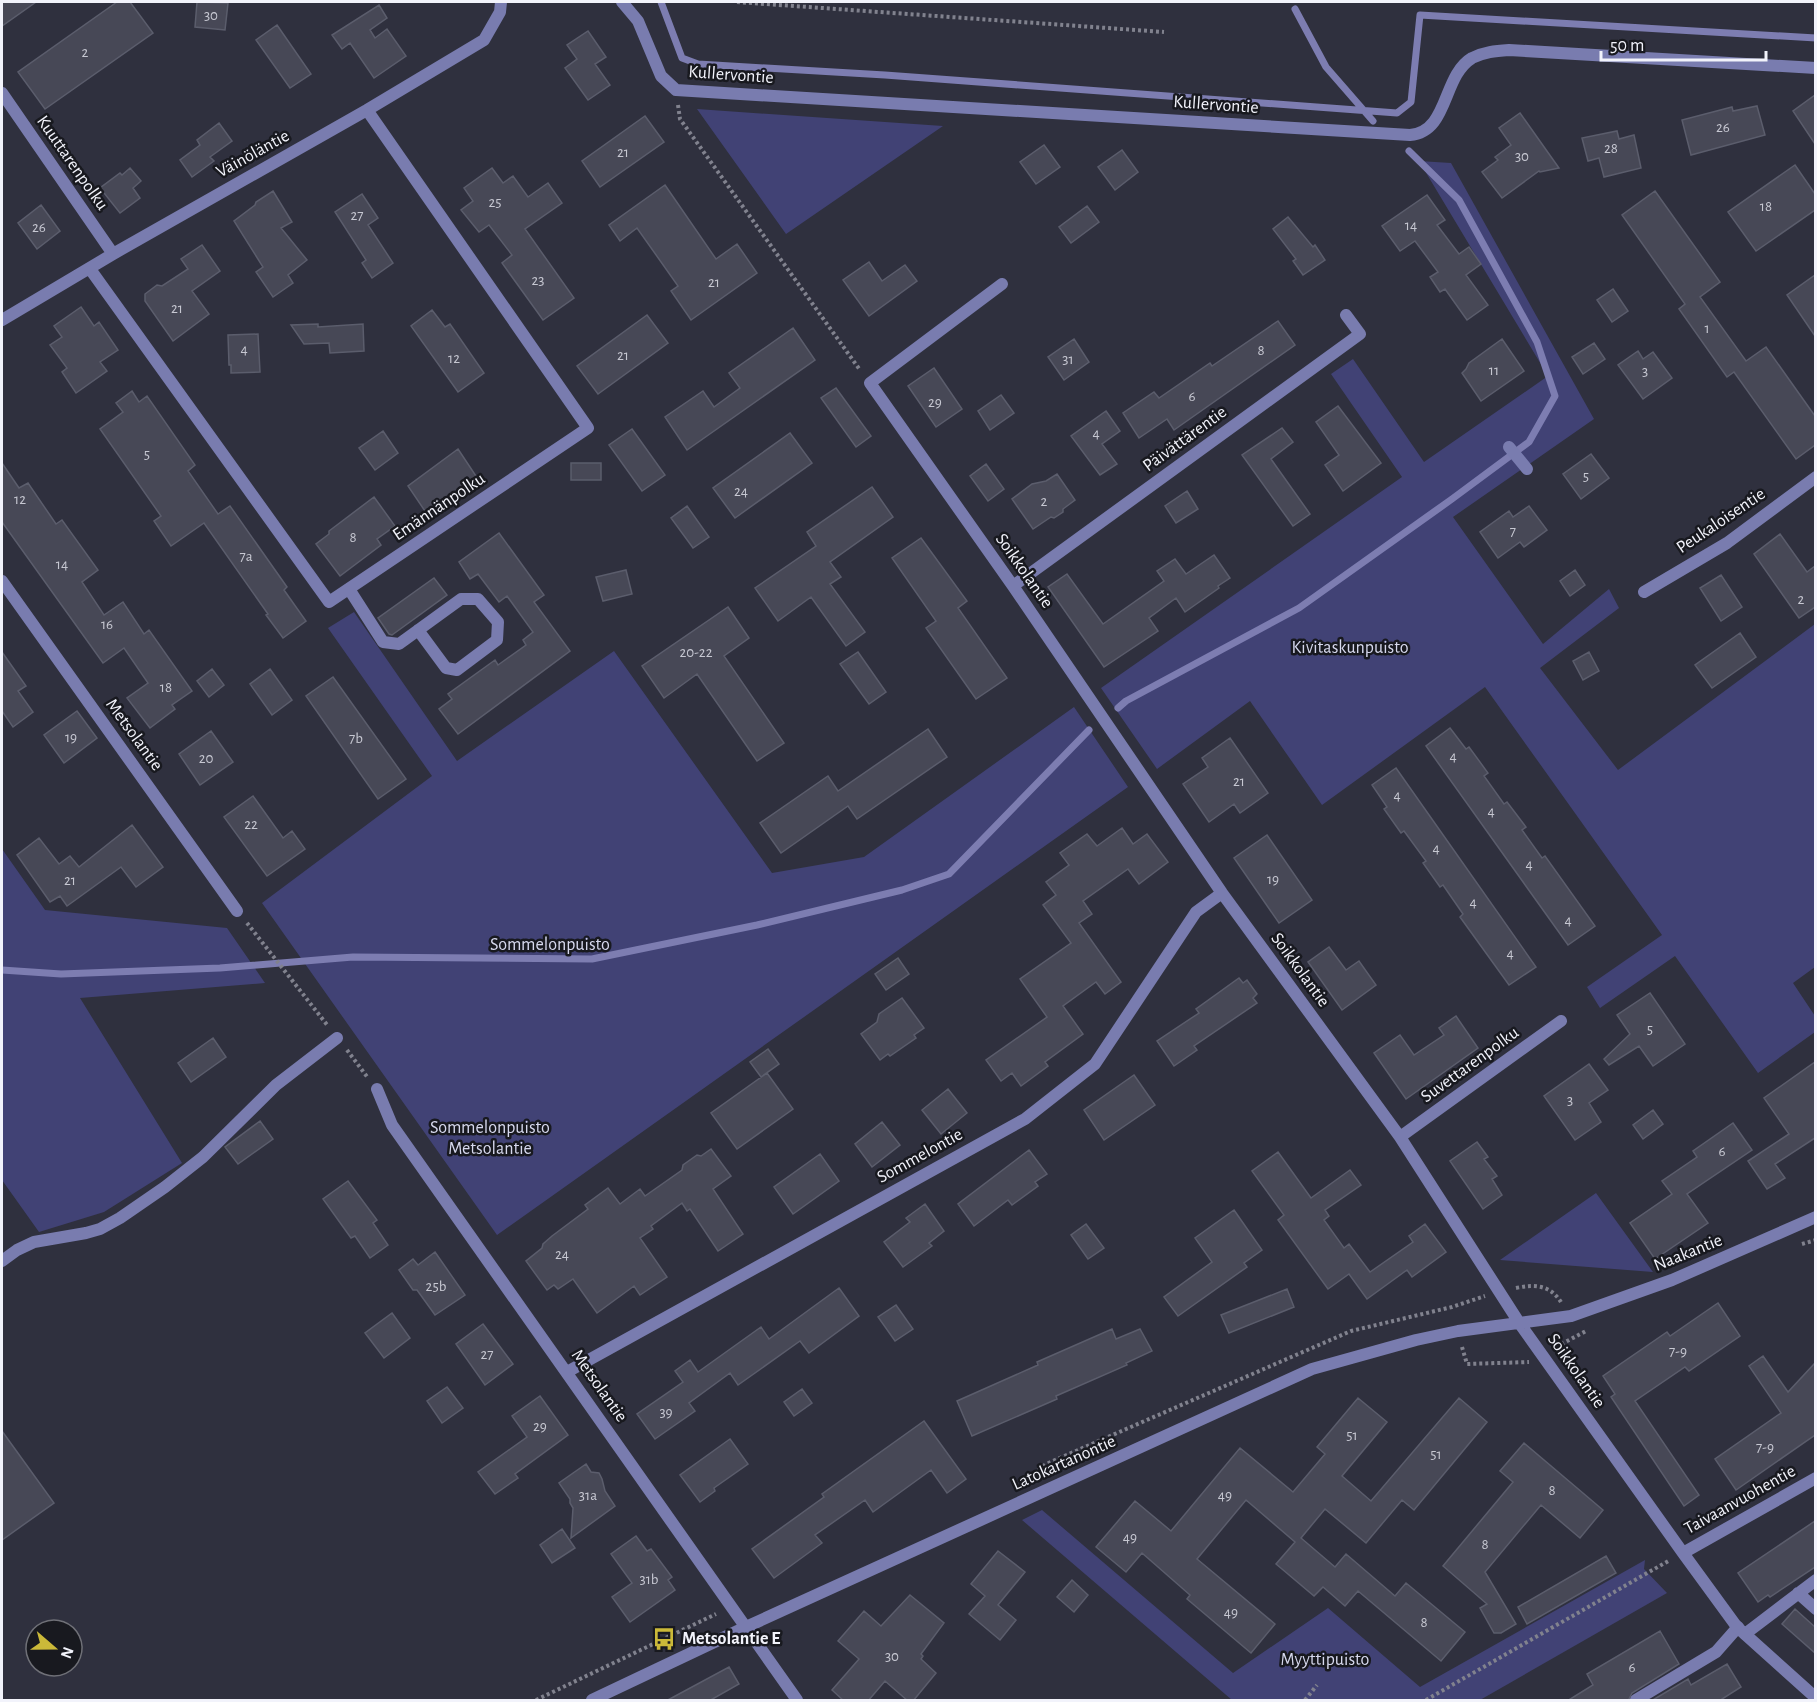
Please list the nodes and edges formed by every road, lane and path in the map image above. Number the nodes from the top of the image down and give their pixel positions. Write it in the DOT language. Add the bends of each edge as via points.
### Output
graph roads {
  1 [pos="501,2"];
  2 [pos="622,2"];
  3 [pos="736,2"];
  4 [pos="1164,32"];
  5 [pos="1815,68"];
  6 [pos="676,90"];
  7 [pos="2,93"];
  8 [pos="367,110"];
  9 [pos="113,254"];
  10 [pos="90,269"];
  11 [pos="1002,284"];
  12 [pos="1346,315"];
  13 [pos="2,320"];
  14 [pos="870,383"];
  15 [pos="1509,447"];
  16 [pos="1527,469"];
  17 [pos="1815,477"];
  18 [pos="2,581"];
  19 [pos="1013,586"];
  20 [pos="349,590"];
  21 [pos="1644,592"];
  22 [pos="418,630"];
  23 [pos="1222,893"];
  24 [pos="237,910"];
  25 [pos="287,974"];
  26 [pos="1561,1021"];
  27 [pos="337,1038"];
  28 [pos="377,1089"];
  29 [pos="1400,1137"];
  30 [pos="1815,1217"];
  31 [pos="2,1261"];
  32 [pos="1571,1316"];
  33 [pos="1520,1324"];
  34 [pos="567,1372"];
  35 [pos="1815,1478"];
  36 [pos="1683,1553"];
  37 [pos="1815,1580"];
  38 [pos="1798,1593"];
  39 [pos="1815,1608"];
  40 [pos="746,1627"];
  41 [pos="1741,1630"];
  42 [pos="1317,1685"];
  43 [pos="1815,1698"];
  44 [pos="592,1701"];
  45 [pos="797,1701"];
  46 [pos="1305,1701"];
  47 [pos="1426,1701"];
  48 [pos="1636,1701"];
  1 -- 8 [label="street, Väinöläntie" via="500,12 484,39"];
  2 -- 6 [label="street, Kullervontie" via="638,21 661,76"];
  3 -- 4 [label="path"];
  5 -- 6 [label="street, Kullervontie" via="1488,51 1470,60 1459,73 1431,127 1420,135"];
  6 -- 14 [label="path" via="680,119"];
  7 -- 9 [label="street, Kuuttarenpolku"];
  8 -- 9 [label="street, Väinöläntie"];
  8 -- 20 [label="street, Emännänpolku" via="588,428"];
  9 -- 10 [label="street, Väinöläntie"];
  10 -- 13 [label="street, Väinöläntie"];
  10 -- 20 [label="street, Emännänpolku" via="329,602"];
  11 -- 14 [label="street"];
  12 -- 19 [label="street, Päivättärentie" via="1360,334"];
  14 -- 19 [label="street, Soikkolantie"];
  15 -- 16 [label="street"];
  17 -- 21 [label="street, Peukaloisentie" via="1727,543"];
  18 -- 24 [label="street, Metsolantie"];
  19 -- 23 [label="street, Soikkolantie"];
  20 -- 22 [label="street" via="383,642 399,644"];
  22 -- 22 [label="street" via="460,599 478,599 498,622 497,640 457,670 446,668"];
  23 -- 29 [label="street, Soikkolantie"];
  23 -- 34 [label="street, Sommelontie" via="1196,912 1095,1064 1024,1119"];
  24 -- 25 [label="path"];
  26 -- 29 [label="street, Suvettarenpolku"];
  27 -- 31 [label="street" via="276,1085 203,1157 120,1218 93,1231 33,1242"];
  28 -- 34 [label="street, Metsolantie" via="392,1125"];
  29 -- 33 [label="street, Soikkolantie"];
  30 -- 32 [label="street, Naakantie" via="1672,1280"];
  32 -- 33 [label="street, Latokartanontie"];
  33 -- 36 [label="street, Soikkolantie"];
  33 -- 40 [label="street, Latokartanontie" via="1458,1331 1312,1370"];
  34 -- 40 [label="street, Metsolantie"];
  35 -- 36 [label="street, Taivaanvuohentie"];
  36 -- 41 [label="street, Soikkolantie"];
  36 -- 47 [label="path"];
  37 -- 38 [label="street"];
  38 -- 39 [label="street"];
  38 -- 41 [label="street"];
  40 -- 44 [label="street, Latokartanontie"];
  40 -- 45 [label="street, Metsolantie"];
  41 -- 43 [label="street, Soikkolantie"];
  41 -- 48 [label="street" via="1716,1652"];
  42 -- 46 [label="path"];
}
